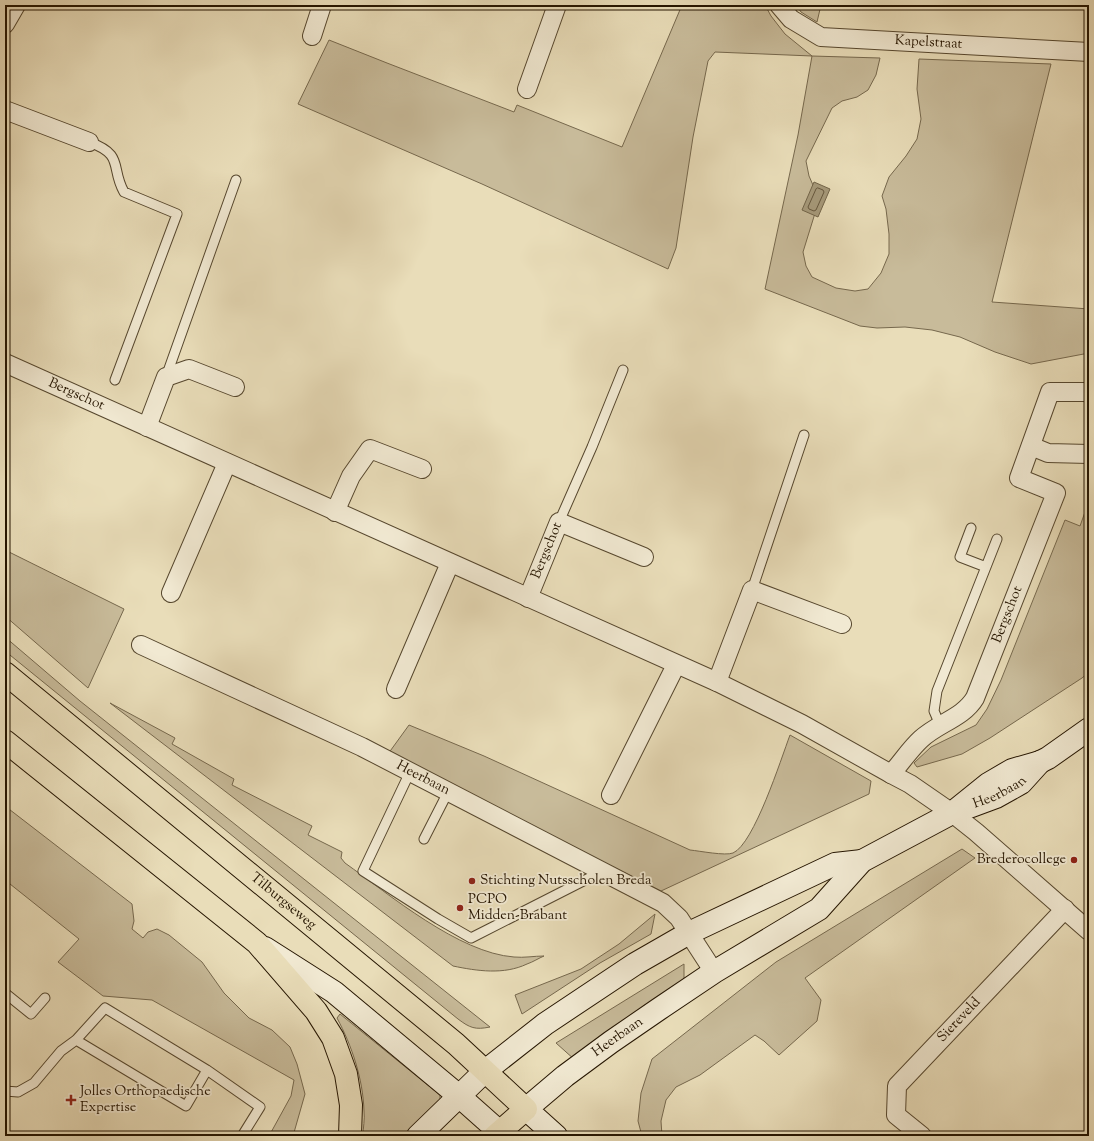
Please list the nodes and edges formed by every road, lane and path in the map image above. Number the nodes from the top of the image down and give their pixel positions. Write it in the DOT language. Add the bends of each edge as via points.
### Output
graph roads {
  1 [pos="16,5"];
  2 [pos="322,5"];
  3 [pos="557,5"];
  4 [pos="779,5"];
  5 [pos="5,24"];
  6 [pos="312,36"];
  7 [pos="1089,52"];
  8 [pos="527,88"];
  9 [pos="5,110"];
  10 [pos="89,142"];
  11 [pos="236,180"];
  12 [pos="5,363"];
  13 [pos="623,370"];
  14 [pos="166,377"];
  15 [pos="115,380"];
  16 [pos="235,387"];
  17 [pos="1089,393"];
  18 [pos="147,427"];
  19 [pos="804,435"];
  20 [pos="1031,446"];
  21 [pos="1089,454"];
  22 [pos="227,463"];
  23 [pos="422,469"];
  24 [pos="335,512"];
  25 [pos="559,522"];
  26 [pos="971,528"];
  27 [pos="997,539"];
  28 [pos="644,557"];
  29 [pos="450,563"];
  30 [pos="986,567"];
  31 [pos="752,590"];
  32 [pos="171,593"];
  33 [pos="528,598"];
  34 [pos="842,624"];
  35 [pos="141,646"];
  36 [pos="676,665"];
  37 [pos="5,673"];
  38 [pos="717,682"];
  39 [pos="396,689"];
  40 [pos="940,725"];
  41 [pos="1089,729"];
  42 [pos="5,741"];
  43 [pos="410,772"];
  44 [pos="891,774"];
  45 [pos="448,792"];
  46 [pos="611,795"];
  47 [pos="952,813"];
  48 [pos="424,840"];
  49 [pos="862,861"];
  50 [pos="600,870"];
  51 [pos="1065,910"];
  52 [pos="1089,931"];
  53 [pos="689,933"];
  54 [pos="257,943"];
  55 [pos="714,972"];
  56 [pos="5,993"];
  57 [pos="45,998"];
  58 [pos="76,1040"];
  59 [pos="207,1070"];
  60 [pos="484,1072"];
  61 [pos="5,1091"];
  62 [pos="459,1096"];
  63 [pos="526,1109"];
  64 [pos="499,1135"];
  65 [pos="242,1136"];
  66 [pos="350,1136"];
  67 [pos="418,1136"];
  68 [pos="556,1136"];
  69 [pos="922,1136"];
  1 -- 5 [label="street"];
  2 -- 6 [label="street"];
  3 -- 8 [label="street"];
  4 -- 7 [label="street, Kapelstraat" via="791,19 821,37"];
  9 -- 10 [label="street"];
  10 -- 15 [label="lane" via="112,154 119,184 124,192 177,214"];
  11 -- 14 [label="lane"];
  12 -- 18 [label="street, Bergschot"];
  13 -- 25 [label="lane"];
  14 -- 16 [label="street" via="189,369"];
  14 -- 18 [label="street"];
  17 -- 20 [label="street, Bergschot" via="1050,392"];
  18 -- 22 [label="street, Bergschot"];
  19 -- 31 [label="lane"];
  20 -- 21 [label="street" via="1048,453"];
  20 -- 40 [label="street, Bergschot" via="1019,478 1056,493 975,698 965,710"];
  22 -- 24 [label="street, Bergschot"];
  22 -- 32 [label="street"];
  23 -- 24 [label="street" via="370,449 351,476"];
  24 -- 29 [label="street, Bergschot"];
  25 -- 28 [label="street, Bergschot"];
  25 -- 33 [label="street, Bergschot"];
  26 -- 30 [label="lane" via="960,557"];
  27 -- 30 [label="lane"];
  29 -- 33 [label="street, Bergschot"];
  29 -- 39 [label="street"];
  30 -- 40 [label="lane" via="937,691 934,711"];
  31 -- 34 [label="street"];
  31 -- 38 [label="street"];
  33 -- 36 [label="street, Bergschot"];
  35 -- 43 [label="street, Heerbaan"];
  36 -- 38 [label="street, Bergschot"];
  36 -- 46 [label="street"];
  37 -- 60 [label="main road, Tilburgseweg" via="456,1044"];
  38 -- 44 [label="street, Bergschot" via="802,724"];
  40 -- 44 [label="street, Bergschot" via="921,739"];
  41 -- 47 [label="street, Heerbaan" via="1048,758 1012,770 988,784"];
  42 -- 54 [label="main road"];
  43 -- 45 [label="street, Heerbaan"];
  43 -- 50 [label="lane" via="363,871 471,938 597,874"];
  44 -- 47 [label="street, Bergschot"];
  45 -- 48 [label="lane"];
  45 -- 50 [label="street, Heerbaan"];
  47 -- 49 [label="street, Heerbaan"];
  47 -- 51 [label="street, Bergschot"];
  49 -- 53 [label="street, Heerbaan" via="835,864"];
  49 -- 55 [label="street, Heerbaan" via="819,909"];
  50 -- 53 [label="street, Heerbaan" via="663,903 679,918"];
  51 -- 52 [label="street, Bergschot"];
  51 -- 69 [label="street, Siereveld" via="897,1086 896,1115"];
  53 -- 55 [label="street, Heerbaan"];
  53 -- 60 [label="street, Heerbaan" via="635,964 545,1024"];
  54 -- 62 [label="street" via="334,992"];
  54 -- 66 [label="main road" via="316,1011 333,1038 346,1074 351,1105"];
  55 -- 63 [label="street, Heerbaan" via="611,1042"];
  56 -- 57 [label="lane" via="31,1014"];
  58 -- 59 [label="lane" via="105,1008"];
  58 -- 59 [label="lane" via="186,1106"];
  58 -- 61 [label="lane" via="61,1051 34,1083 18,1092"];
  59 -- 65 [label="lane" via="260,1107"];
  60 -- 62 [label="street, Heerbaan"];
  60 -- 63 [label="main road, Tilburgseweg"];
  62 -- 64 [label="street"];
  62 -- 67 [label="street, Heerbaan"];
  63 -- 64 [label="main road"];
  63 -- 68 [label="street, Tilburgseweg"];
}
